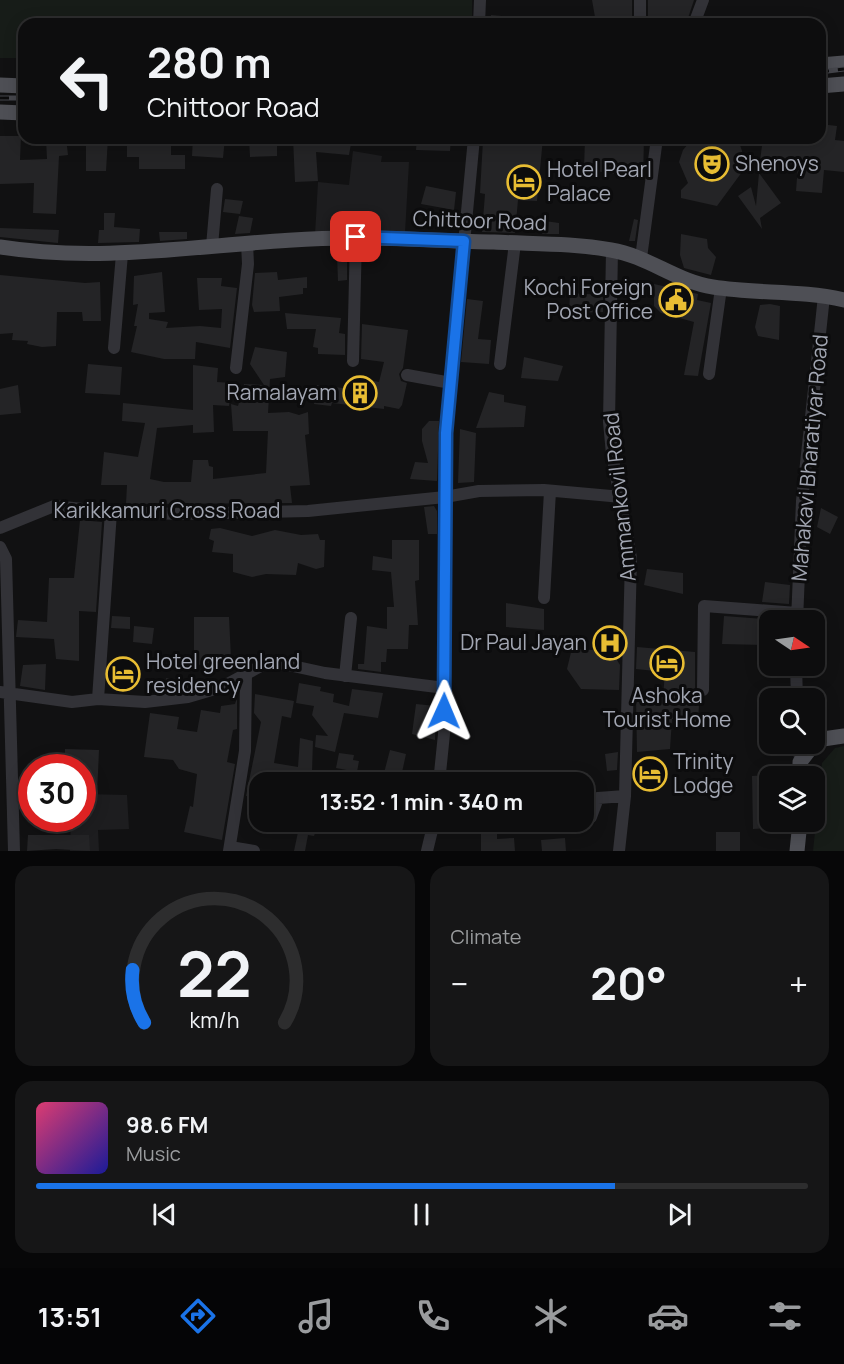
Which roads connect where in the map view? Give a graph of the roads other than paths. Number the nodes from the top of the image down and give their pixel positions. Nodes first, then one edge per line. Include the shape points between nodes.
1 (480, 0) edge
2 (640, 0) edge
3 (704, 0) edge
4 (479, 18) edge
5 (640, 18) edge
6 (696, 18) edge
7 (844, 63) edge
8 (826, 64) edge
9 (844, 84) edge
10 (0, 85) edge
11 (18, 86) edge
12 (826, 86) edge
13 (0, 112) edge
14 (18, 113) edge
15 (473, 144) edge
16 (656, 144) edge
17 (217, 189) dead end
18 (356, 237) junction
19 (464, 241) junction
20 (247, 243) junction
21 (515, 243) junction
22 (212, 246) junction
23 (0, 247) edge
24 (612, 250) junction
25 (122, 254) junction
26 (641, 258) junction
27 (721, 288) junction
28 (824, 296) junction
29 (844, 300) edge
30 (114, 348) dead end
31 (353, 361) dead end
32 (500, 364) dead end
33 (236, 368) dead end
34 (709, 374) dead end
35 (406, 375) dead end
36 (451, 383) junction
37 (550, 491) junction
38 (622, 496) junction
39 (445, 497) junction
40 (111, 512) junction
41 (0, 528) edge
42 (0, 547) edge
43 (544, 598) dead end
44 (797, 610) edge
45 (759, 613) edge
46 (351, 618) dead end
47 (246, 673) junction
48 (345, 676) junction
49 (445, 688) junction
50 (703, 690) dead end
51 (5, 692) edge
52 (98, 699) junction
53 (844, 736) edge
54 (825, 741) edge
55 (440, 772) edge
56 (625, 796) junction
57 (594, 809) edge
58 (432, 832) edge
59 (799, 832) edge
60 (229, 849) edge
61 (14, 851) edge
62 (254, 851) edge
63 (427, 851) edge
64 (619, 851) edge
65 (797, 851) edge

1 - 4 street
2 - 5 street
3 - 6 street
7 - 8 main road
9 - 12 main road
10 - 11 main road
13 - 14 main road
15 - 19 street
16 - 26 street
17 - 22 street
18 - 19 main road, Chittoor Road
18 - 20 main road, Chittoor Road
18 - 31 street
19 - 21 main road, Chittoor Road
19 - 36 street
20 - 22 main road, Chittoor Road
20 - 33 street
21 - 24 main road, Chittoor Road
21 - 32 street
22 - 25 main road, Chittoor Road
23 - 25 main road, Chittoor Road via 39,253
24 - 26 main road, Chittoor Road
24 - 38 street, Ammankovil Road via 609,422
25 - 30 street
26 - 27 main road, Chittoor Road via 695,284
27 - 28 main road, Chittoor Road
27 - 34 street
28 - 29 main road, Chittoor Road
28 - 44 street, Mahakavi Bharatiyar Road via 802,501
35 - 36 street
36 - 39 street
37 - 38 street, Karikkamuri Cross Road
37 - 39 street, Karikkamuri Cross Road via 479,491
37 - 43 street
38 - 56 street, Ammankovil Road via 631,558
39 - 40 street, Karikkamuri Cross Road via 308,511
39 - 49 street
40 - 41 street, Karikkamuri Cross Road via 54,506
40 - 52 street
42 - 51 street via 6,559
45 - 50 street via 704,606
46 - 48 street
47 - 48 street via 270,661
47 - 52 street via 222,687 188,697 145,702
47 - 60 street via 245,751
48 - 49 street
49 - 55 street
51 - 52 street via 72,702
51 - 61 street
53 - 54 main road
56 - 57 street via 598,798
56 - 64 street, Ammankovil Road
58 - 63 street
59 - 65 main road
60 - 62 street

